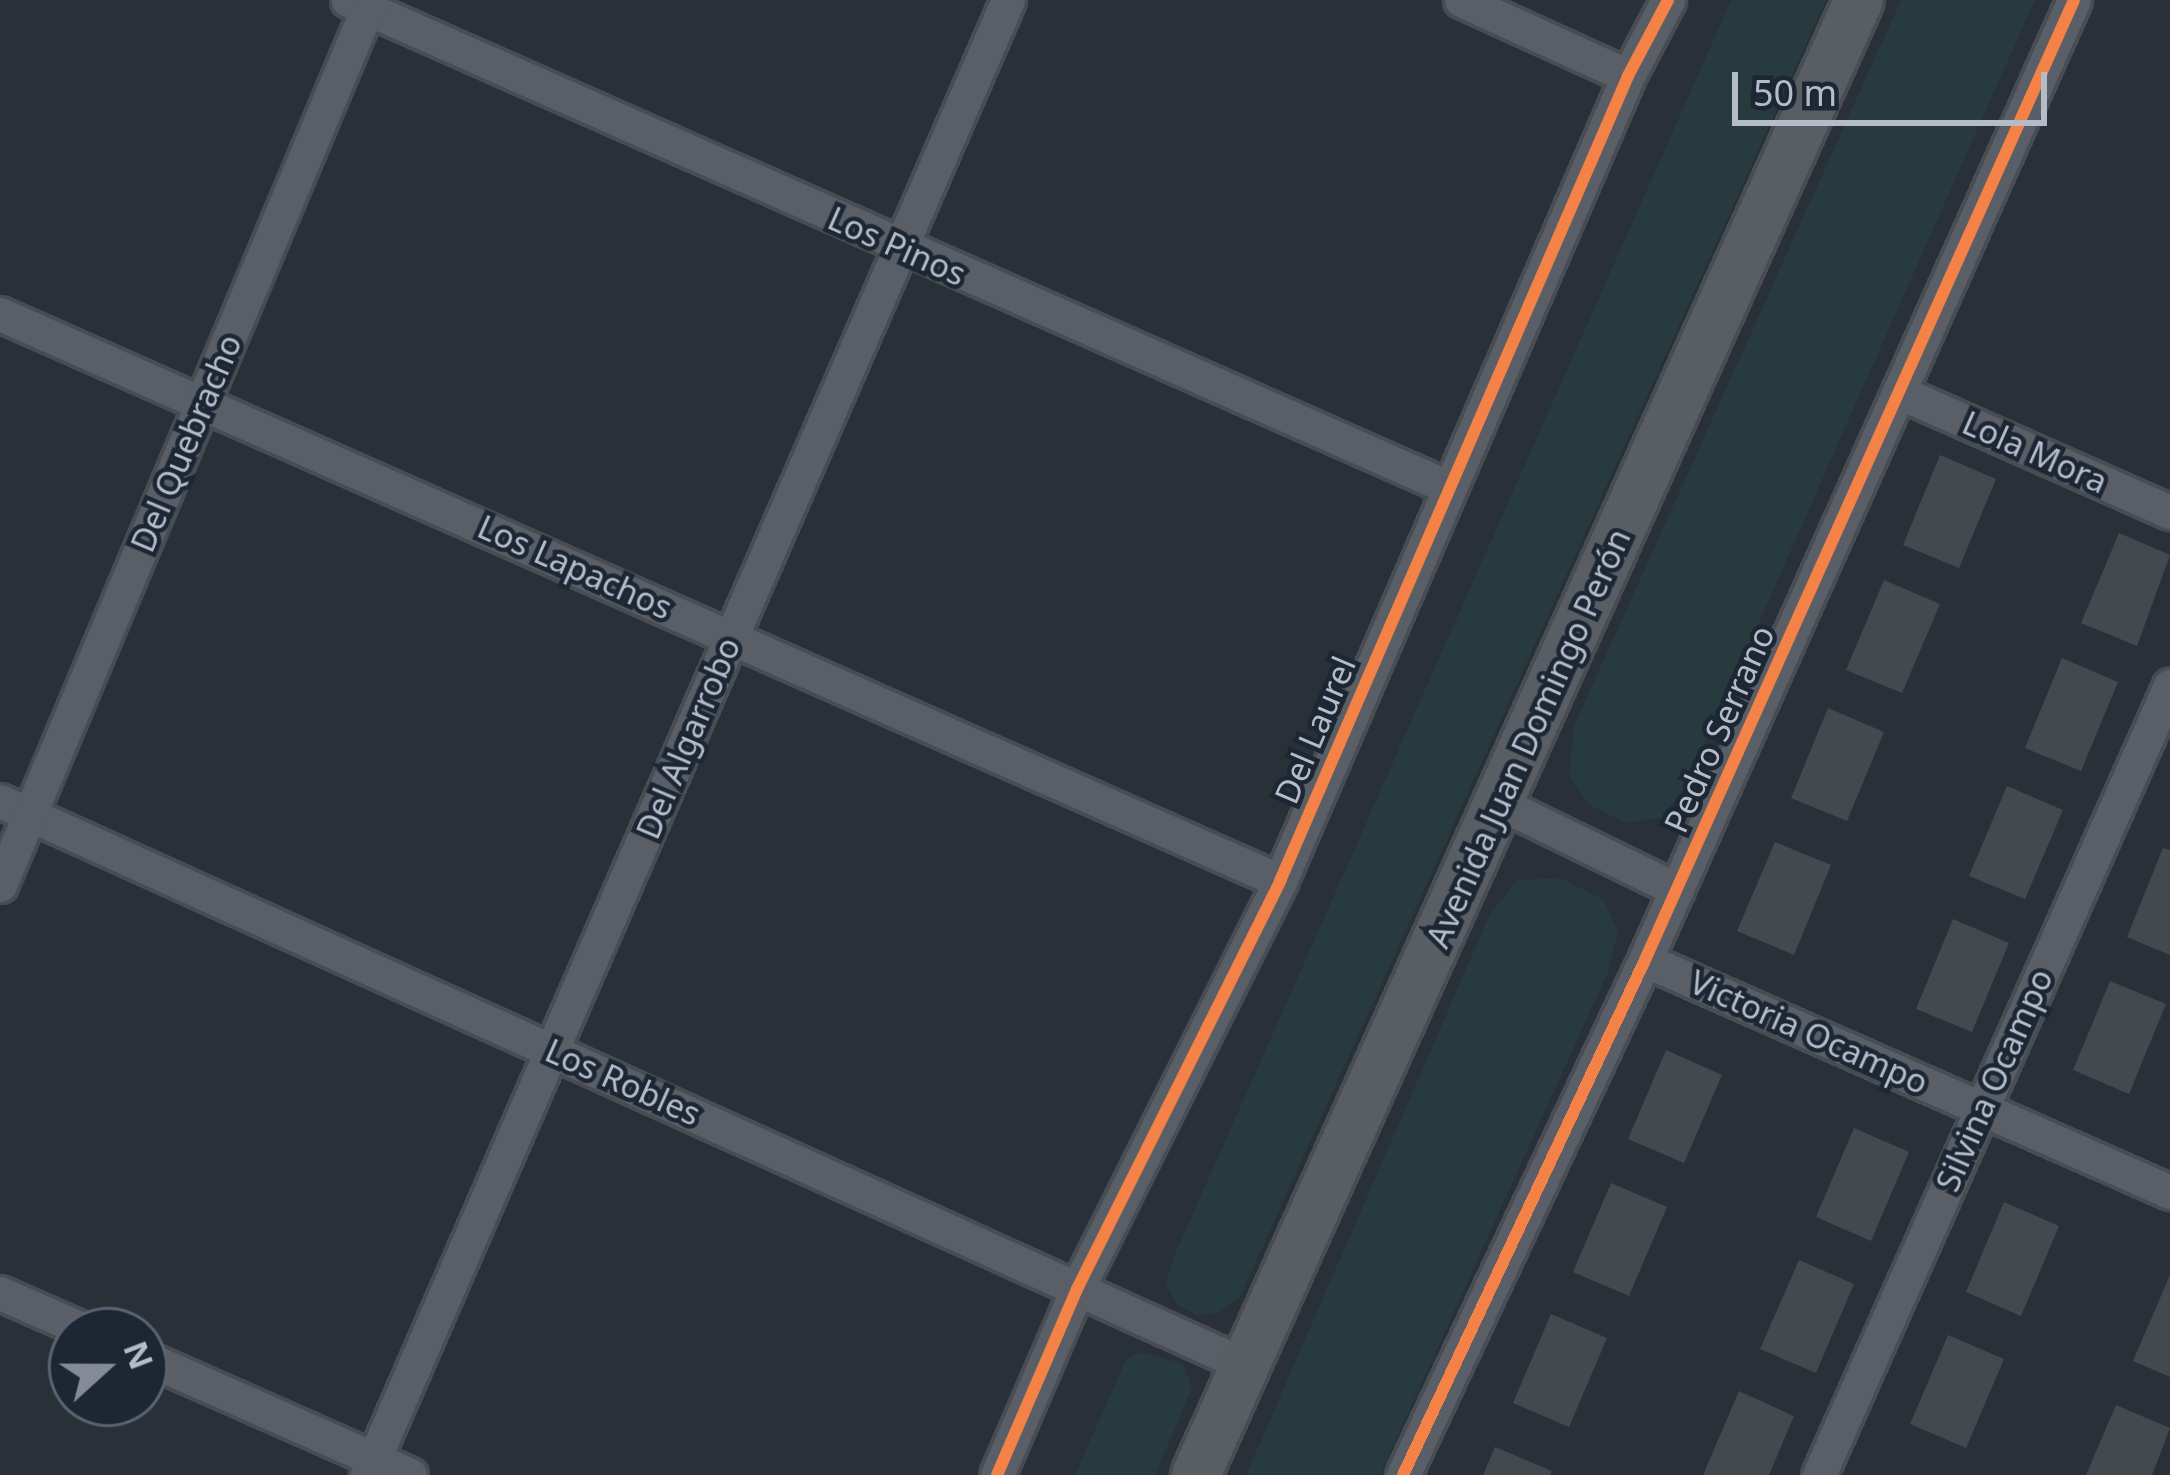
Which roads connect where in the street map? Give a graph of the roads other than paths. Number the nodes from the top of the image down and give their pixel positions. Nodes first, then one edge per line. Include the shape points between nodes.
1 (1008, 0) edge
2 (1461, 0) edge
3 (1668, 0) edge
4 (1859, 0) edge
5 (2074, 0) edge
6 (362, 3) edge
7 (1628, 76) junction
8 (900, 248) junction
9 (0, 314) edge
10 (1899, 392) junction
11 (202, 404) junction
12 (1448, 487) junction
13 (2170, 512) edge
14 (732, 637) junction
15 (2170, 686) edge
16 (1498, 803) junction
17 (15, 807) edge
18 (1280, 881) junction
19 (0, 885) edge
20 (1677, 890) junction
21 (1645, 960) junction
22 (552, 1050) junction
23 (1981, 1108) junction
24 (2170, 1192) edge
25 (1077, 1289) junction
26 (0, 1293) edge
27 (48, 1314) edge
28 (1245, 1365) junction
29 (168, 1369) edge
30 (371, 1467) edge
31 (410, 1475) edge
32 (997, 1475) edge
33 (1196, 1475) edge
34 (1403, 1475) edge
35 (1819, 1475) edge

1 - 8 street, Del Algarrobo
2 - 7 street
3 - 7 street, Del Laurel
4 - 16 main road, Avenida Juan Domingo Perón
5 - 10 street, Pedro Serrano
6 - 8 street, Los Pinos
6 - 11 street, Del Quebracho
7 - 12 street, Del Laurel
8 - 12 street, Los Pinos
8 - 14 street, Del Algarrobo
9 - 11 street, Los Lapachos
10 - 13 street, Lola Mora
10 - 20 street, Pedro Serrano
11 - 14 street, Los Lapachos
11 - 17 street, Del Quebracho
12 - 18 street, Del Laurel
14 - 18 street, Los Lapachos
14 - 22 street, Del Algarrobo
15 - 23 street, Silvina Ocampo
16 - 20 street
16 - 28 main road, Avenida Juan Domingo Perón
17 - 19 street, Del Quebracho
17 - 22 street, Los Robles
18 - 25 street, Del Laurel
20 - 21 street, Pedro Serrano
21 - 23 street, Victoria Ocampo
21 - 34 street, Pedro Serrano
22 - 25 street, Los Robles
22 - 30 street, Del Algarrobo
23 - 24 street, Victoria Ocampo
23 - 35 street, Silvina Ocampo
25 - 28 street, Los Robles
25 - 32 street, Del Laurel
26 - 27 street
28 - 33 main road, Avenida Juan Domingo Perón
29 - 30 street
30 - 31 street

